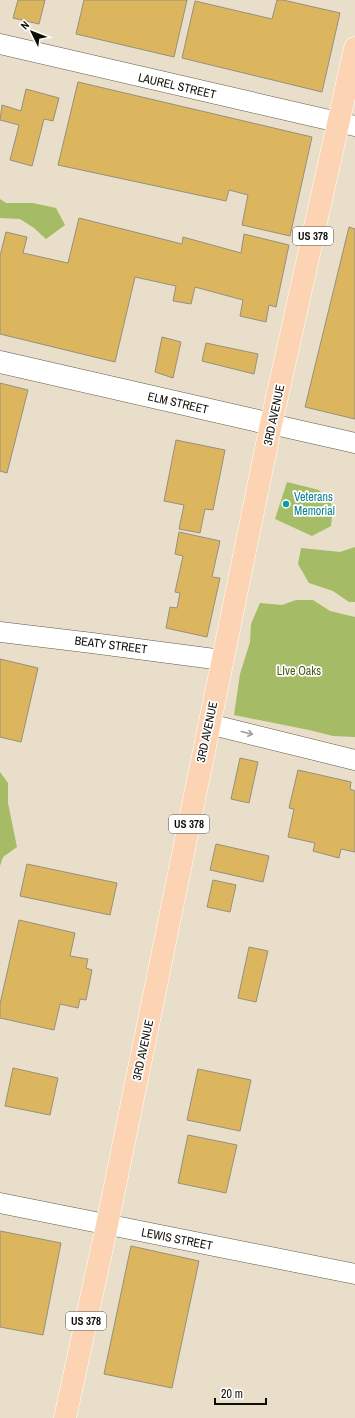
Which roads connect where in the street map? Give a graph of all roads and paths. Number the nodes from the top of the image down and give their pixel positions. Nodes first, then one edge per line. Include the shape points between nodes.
1 (0, 44) edge
2 (355, 48) edge
3 (347, 125) edge
4 (0, 362) edge
5 (271, 424) junction
6 (355, 444) edge
7 (0, 632) edge
8 (222, 660) junction
9 (209, 724) junction
10 (355, 760) edge
11 (0, 1204) edge
12 (107, 1225) junction
13 (355, 1274) edge
14 (65, 1418) edge

1 - 3 street, LAUREL STREET
2 - 3 main road, 3RD AVENUE / US 378
3 - 5 main road, 3RD AVENUE / US 378
4 - 5 street, ELM STREET
5 - 6 street, ELM STREET
5 - 8 main road, 3RD AVENUE / US 378
7 - 8 street, BEATY STREET
8 - 9 main road, 3RD AVENUE / US 378
9 -> 10 street
9 - 12 main road, 3RD AVENUE / US 378
11 - 12 street, LEWIS STREET
12 - 13 street, LEWIS STREET
12 - 14 main road, 3RD AVENUE / US 378

